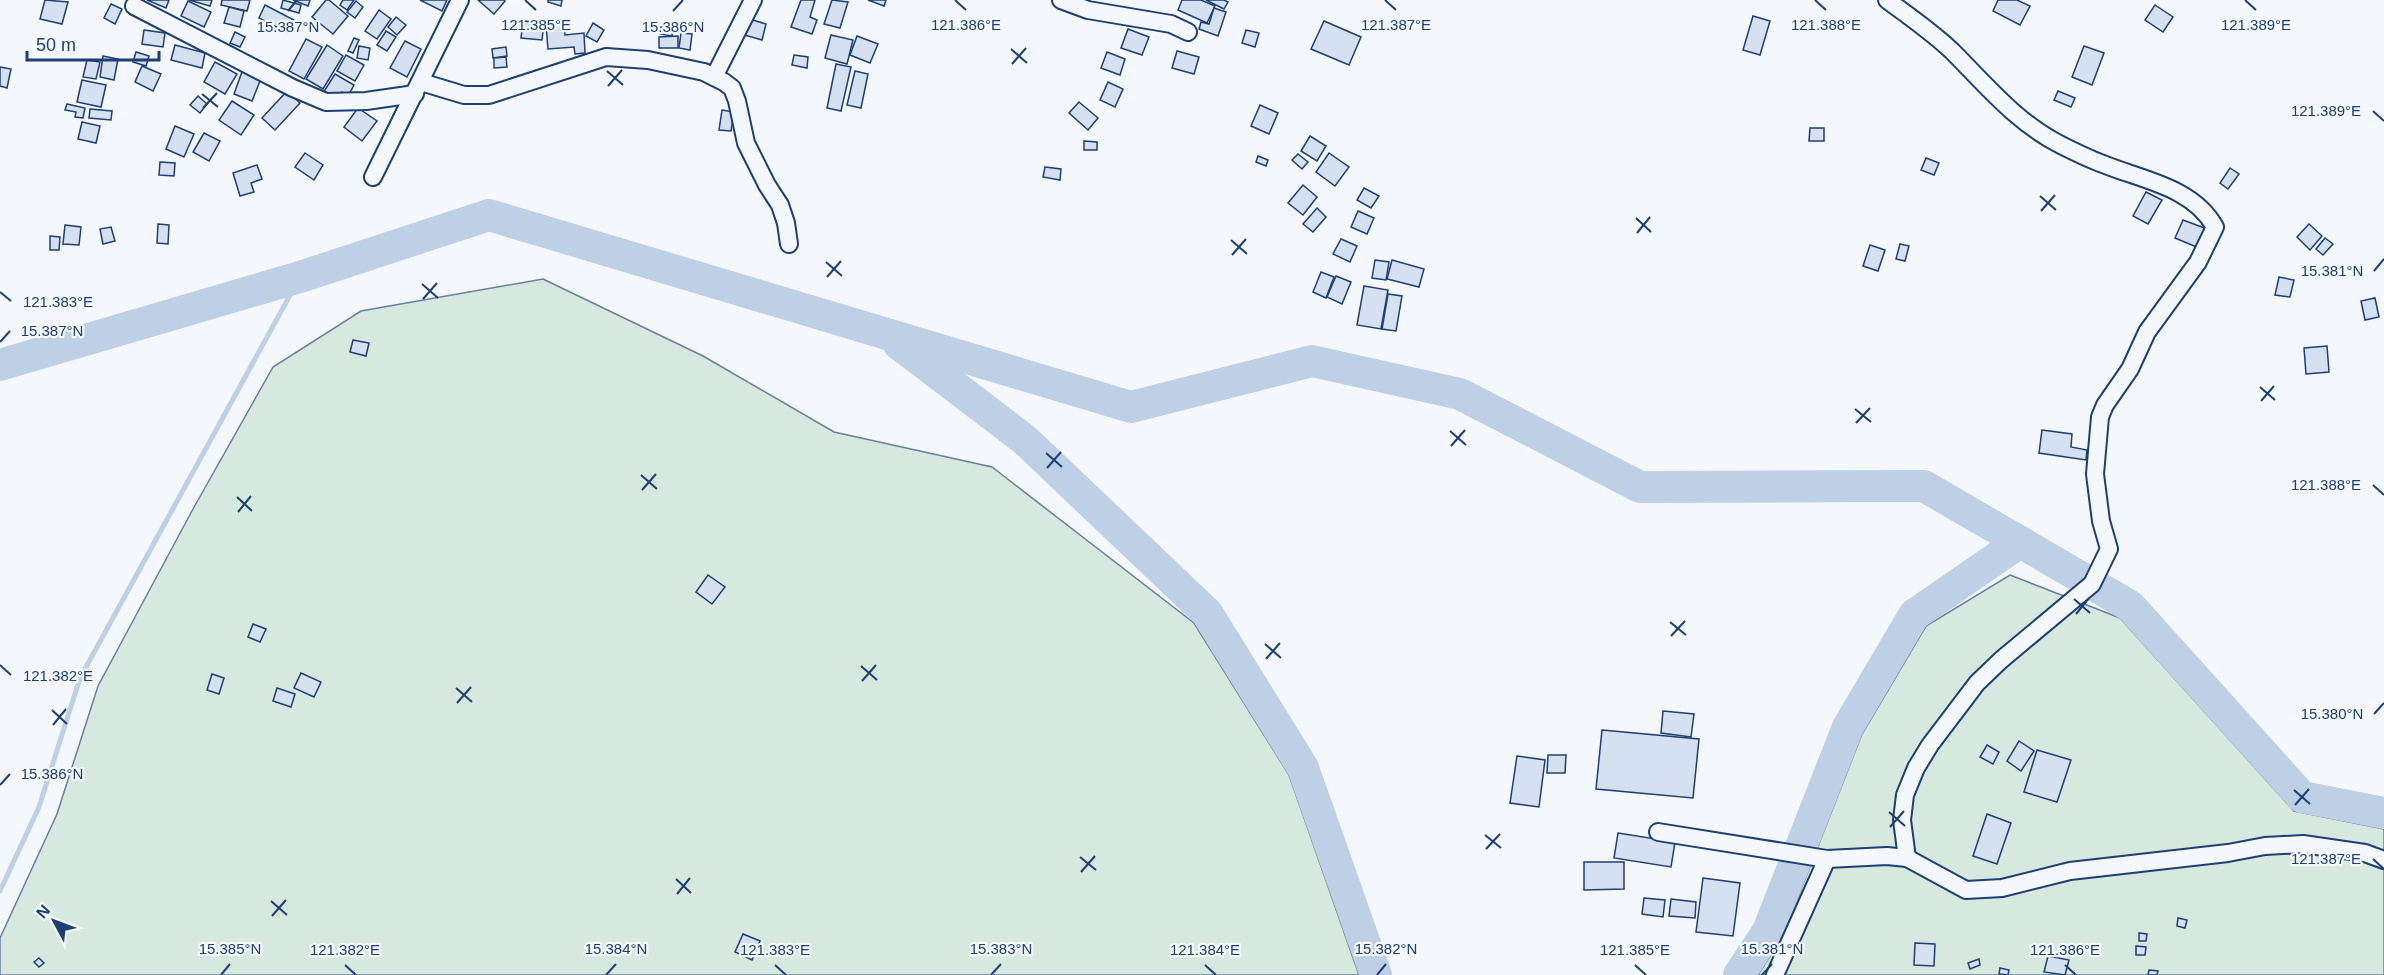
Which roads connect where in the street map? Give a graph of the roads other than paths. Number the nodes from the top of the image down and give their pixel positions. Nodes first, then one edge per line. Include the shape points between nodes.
1 (460, 0) edge
2 (753, 0) edge
3 (1061, 0) edge
4 (1887, 0) edge
5 (134, 6) dead end
6 (1188, 32) dead end
7 (714, 76) junction
8 (418, 88) junction
9 (373, 177) dead end
10 (789, 244) dead end
11 (1658, 832) dead end
12 (1907, 858) junction
13 (1827, 860) junction
14 (2384, 860) edge
15 (1775, 975) edge

1 - 8 street
2 - 7 street
3 - 6 street via 1088,10 1171,24
4 - 12 street via 1943,43 2008,109 2032,127 2102,164 2169,188 2207,212 2215,226 2198,262 2147,332 2130,369 2100,417 2095,474 2109,549 2096,576 2092,584 1977,683 1930,745 1905,795 1902,820
5 - 8 street via 326,102 366,101
7 - 8 street via 648,60 606,57 489,94 464,95
7 - 10 street via 732,88 746,143 780,204
8 - 9 street
11 - 13 street
12 - 13 street
12 - 14 street via 1966,890 1986,890 2070,871 2265,846 2303,844 2365,853
13 - 15 street

